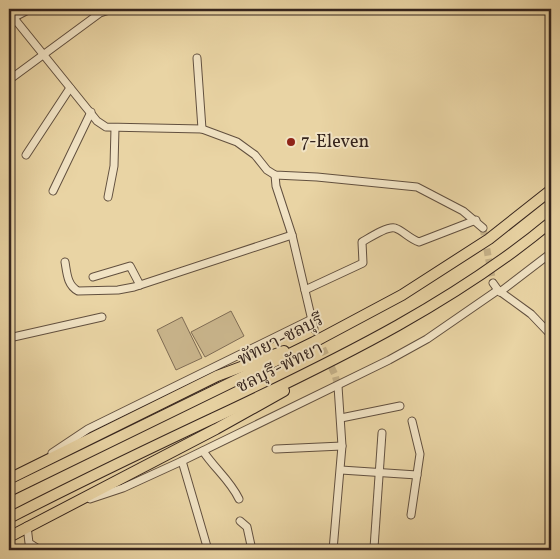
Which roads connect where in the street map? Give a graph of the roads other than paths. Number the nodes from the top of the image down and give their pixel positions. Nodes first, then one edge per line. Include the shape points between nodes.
1 (30, 9) edge
2 (112, 9) edge
3 (10, 16) edge
4 (42, 54) junction
5 (197, 58) dead end
6 (9, 80) edge
7 (70, 88) junction
8 (91, 112) junction
9 (115, 128) junction
10 (202, 129) junction
11 (26, 155) dead end
12 (275, 175) junction
13 (551, 190) edge
14 (53, 191) dead end
15 (108, 196) dead end
16 (476, 220) junction
17 (551, 222) edge
18 (483, 228) tunnel mouth
19 (292, 235) junction
20 (551, 253) edge
21 (65, 262) dead end
22 (93, 277) dead end
23 (492, 283) tunnel mouth
24 (140, 285) junction
25 (305, 290) junction
26 (499, 291) junction
27 (102, 317) dead end
28 (310, 320) junction
29 (314, 329) tunnel mouth
30 (551, 335) edge
31 (9, 338) edge
32 (314, 342) junction
33 (322, 366) junction
34 (338, 386) junction
35 (400, 406) dead end
36 (341, 418) junction
37 (412, 421) dead end
38 (382, 433) dead end
39 (342, 446) junction
40 (276, 450) dead end
41 (203, 451) junction
42 (182, 461) junction
43 (31, 468) junction
44 (341, 470) junction
45 (379, 471) junction
46 (417, 475) junction
47 (9, 478) edge
48 (9, 492) edge
49 (239, 499) dead end
50 (61, 508) junction
51 (411, 515) dead end
52 (9, 518) edge
53 (240, 521) dead end
54 (27, 526) junction
55 (9, 530) edge
56 (9, 537) edge
57 (374, 548) dead end
58 (40, 550) edge
59 (208, 550) edge
60 (252, 550) edge
61 (332, 550) edge

1 - 3 street
2 - 4 street via 100,13
3 - 4 street
4 - 6 street
4 - 7 street
5 - 10 street
7 - 8 street
7 - 11 street
8 - 9 street via 106,127
8 - 14 street
9 - 10 street
9 - 15 street via 114,166
10 - 12 street via 237,142
12 - 16 street via 417,187
12 - 19 street
13 - 32 highway, พัทยา-ชลบุรี via 488,239 416,286
16 - 18 street
16 - 25 street via 419,242 397,228 391,228 362,242 364,259 361,264
17 - 33 highway, ชลบุรี-พัทยา via 476,278
19 - 24 street
19 - 25 street
20 - 26 street
21 - 24 street via 69,283 78,291 118,290
22 - 24 street via 130,266
23 - 26 street
25 - 28 street
26 - 30 street via 531,314
26 - 34 street via 427,339
27 - 31 street
28 - 29 street
28 - 43 street via 88,429
32 - 43 highway via 217,376
32 - 48 highway, พัทยา-ชลบุรี
33 - 50 highway via 244,414
33 - 52 highway, ชลบุรี-พัทยา
34 - 36 street
34 - 41 street
35 - 36 street
36 - 39 street
37 - 46 street via 420,454
38 - 45 street
39 - 40 street
39 - 44 street
41 - 42 street
41 - 49 street
42 - 50 street via 122,488
42 - 59 street
43 - 47 highway
44 - 45 street
44 - 61 street
45 - 46 street
45 - 57 street
46 - 51 street
50 - 54 highway
53 - 60 street via 247,527
54 - 55 highway
54 - 56 highway
54 - 58 street via 29,543

